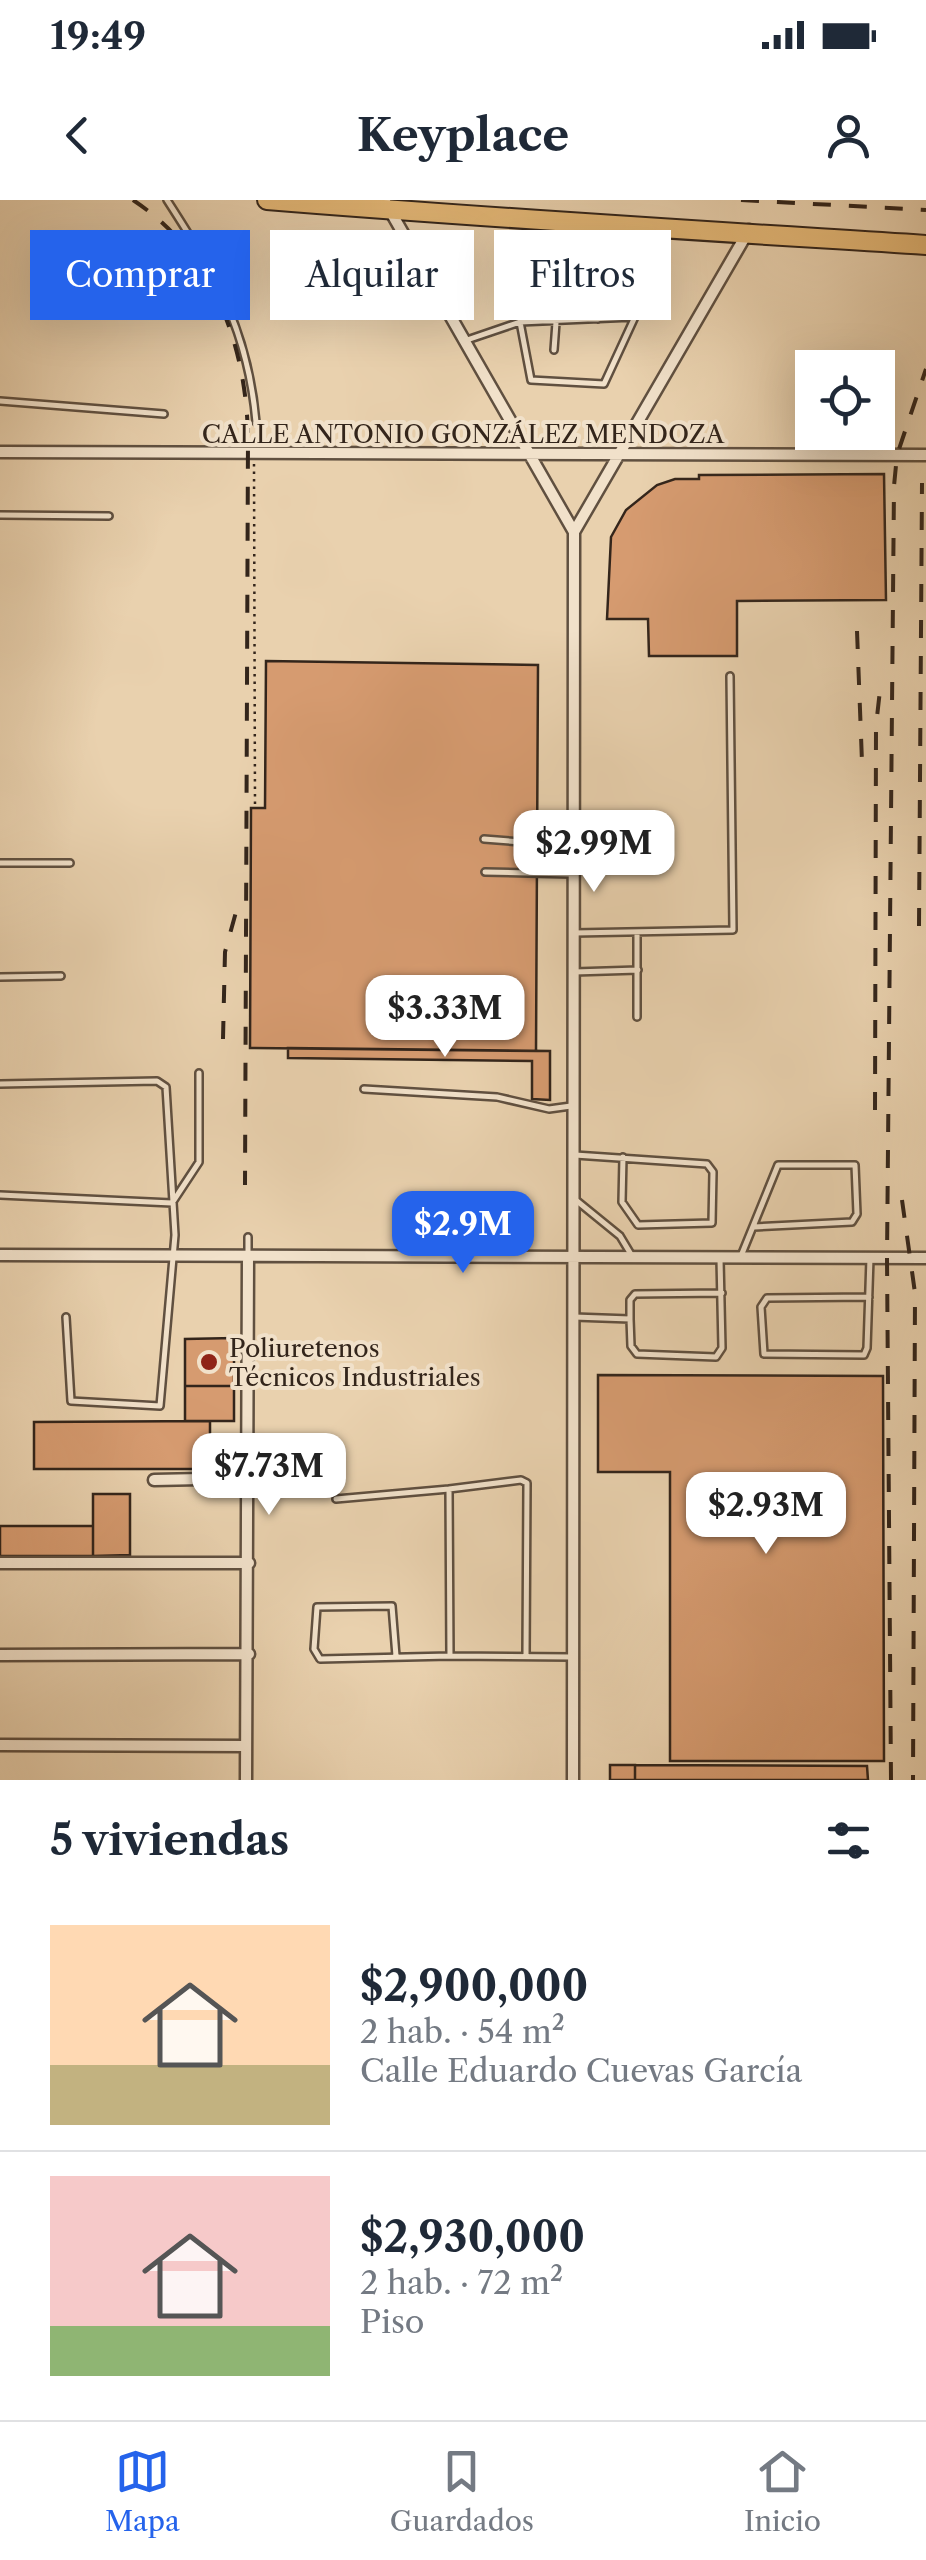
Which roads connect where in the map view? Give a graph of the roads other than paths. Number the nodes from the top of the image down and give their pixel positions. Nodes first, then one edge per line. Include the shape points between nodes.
1 (167, 200) edge
2 (267, 200) edge
3 (339, 203) edge
4 (387, 205) edge
5 (748, 230) junction
6 (926, 245) edge
7 (556, 320) joint
8 (632, 320) edge
9 (520, 322) junction
10 (464, 341) junction
11 (554, 350) dead end
12 (0, 401) edge
13 (164, 414) dead end
14 (256, 422) dead end
15 (0, 452) edge
16 (532, 453) junction
17 (926, 455) edge
18 (620, 456) junction
19 (0, 515) edge
20 (109, 516) dead end
21 (574, 532) junction
22 (730, 676) dead end
23 (484, 839) dead end
24 (574, 846) junction
25 (0, 863) edge
26 (70, 864) dead end
27 (485, 872) dead end
28 (574, 874) junction
29 (574, 933) junction
30 (638, 935) junction
31 (638, 970) junction
32 (574, 972) junction
33 (61, 976) dead end
34 (0, 977) edge
35 (636, 1017) dead end
36 (200, 1073) dead end
37 (0, 1084) edge
38 (364, 1089) dead end
39 (574, 1106) junction
40 (574, 1155) junction
41 (624, 1158) junction
42 (0, 1195) edge
43 (574, 1199) junction
44 (172, 1203) junction
45 (754, 1227) junction
46 (248, 1237) dead end
47 (0, 1255) edge
48 (172, 1255) junction
49 (248, 1256) junction
50 (574, 1256) junction
51 (720, 1256) junction
52 (741, 1256) junction
53 (632, 1257) junction
54 (870, 1258) junction
55 (926, 1258) edge
56 (722, 1293) junction
57 (869, 1297) junction
58 (574, 1317) junction
59 (66, 1318) dead end
60 (630, 1319) junction
61 (248, 1478) junction
62 (154, 1480) dead end
63 (449, 1489) junction
64 (336, 1499) dead end
65 (250, 1563) junction
66 (0, 1564) edge
67 (0, 1654) edge
68 (249, 1654) junction
69 (396, 1656) junction
70 (450, 1656) junction
71 (526, 1656) junction
72 (574, 1657) junction
73 (0, 1744) edge
74 (246, 1746) junction
75 (246, 1780) edge
76 (573, 1780) edge

1 - 14 lane via 223,288 240,330
2 - 3 main road
3 - 4 main road
4 - 5 main road
4 - 10 street
5 - 6 main road
5 - 18 street
7 - 9 lane
7 - 11 lane
8 - 9 lane via 610,379 601,385 534,382
9 - 10 lane
10 - 16 street
12 - 13 lane
15 - 16 street, CALLE ANTONIO GONZÁLEZ MENDOZA
16 - 18 street, CALLE ANTONIO GONZÁLEZ MENDOZA
16 - 21 street
17 - 18 street, CALLE ANTONIO GONZÁLEZ MENDOZA
18 - 21 street
19 - 20 lane
21 - 24 street
22 - 30 lane via 735,927 726,934
23 - 24 lane
24 - 28 street
25 - 26 lane
27 - 28 lane
28 - 29 street
29 - 30 lane
29 - 32 street
30 - 31 lane
31 - 32 lane
31 - 35 lane
32 - 39 street
33 - 34 lane
36 - 44 lane via 199,1162
37 - 44 lane via 164,1083
38 - 39 lane via 497,1097 549,1109
39 - 40 street
40 - 41 lane
40 - 43 street
41 - 41 lane via 710,1166 712,1222 638,1225 622,1202
42 - 44 lane
43 - 50 street
43 - 53 lane via 620,1236
44 - 48 lane
45 - 45 lane via 778,1165 857,1169 852,1222
45 - 52 lane
46 - 49 lane
47 - 48 street
48 - 49 street
48 - 59 lane via 160,1406 71,1401
49 - 50 street
49 - 61 street
50 - 53 street
50 - 58 street
51 - 52 street
51 - 53 street
51 - 56 lane
52 - 54 street
54 - 55 street
54 - 57 lane
56 - 60 lane via 635,1294
56 - 60 lane via 722,1348 716,1357 637,1354
57 - 57 lane via 861,1356 764,1354 766,1298
58 - 60 lane
58 - 72 street
61 - 62 street
61 - 65 street
63 - 64 lane
63 - 70 lane
63 - 71 lane via 526,1481
65 - 66 street
65 - 68 street
67 - 68 street
68 - 74 street
69 - 69 lane via 320,1659 314,1649 316,1606 392,1606
69 - 70 lane
70 - 71 lane
71 - 72 lane
72 - 76 street
73 - 74 street
74 - 75 street

